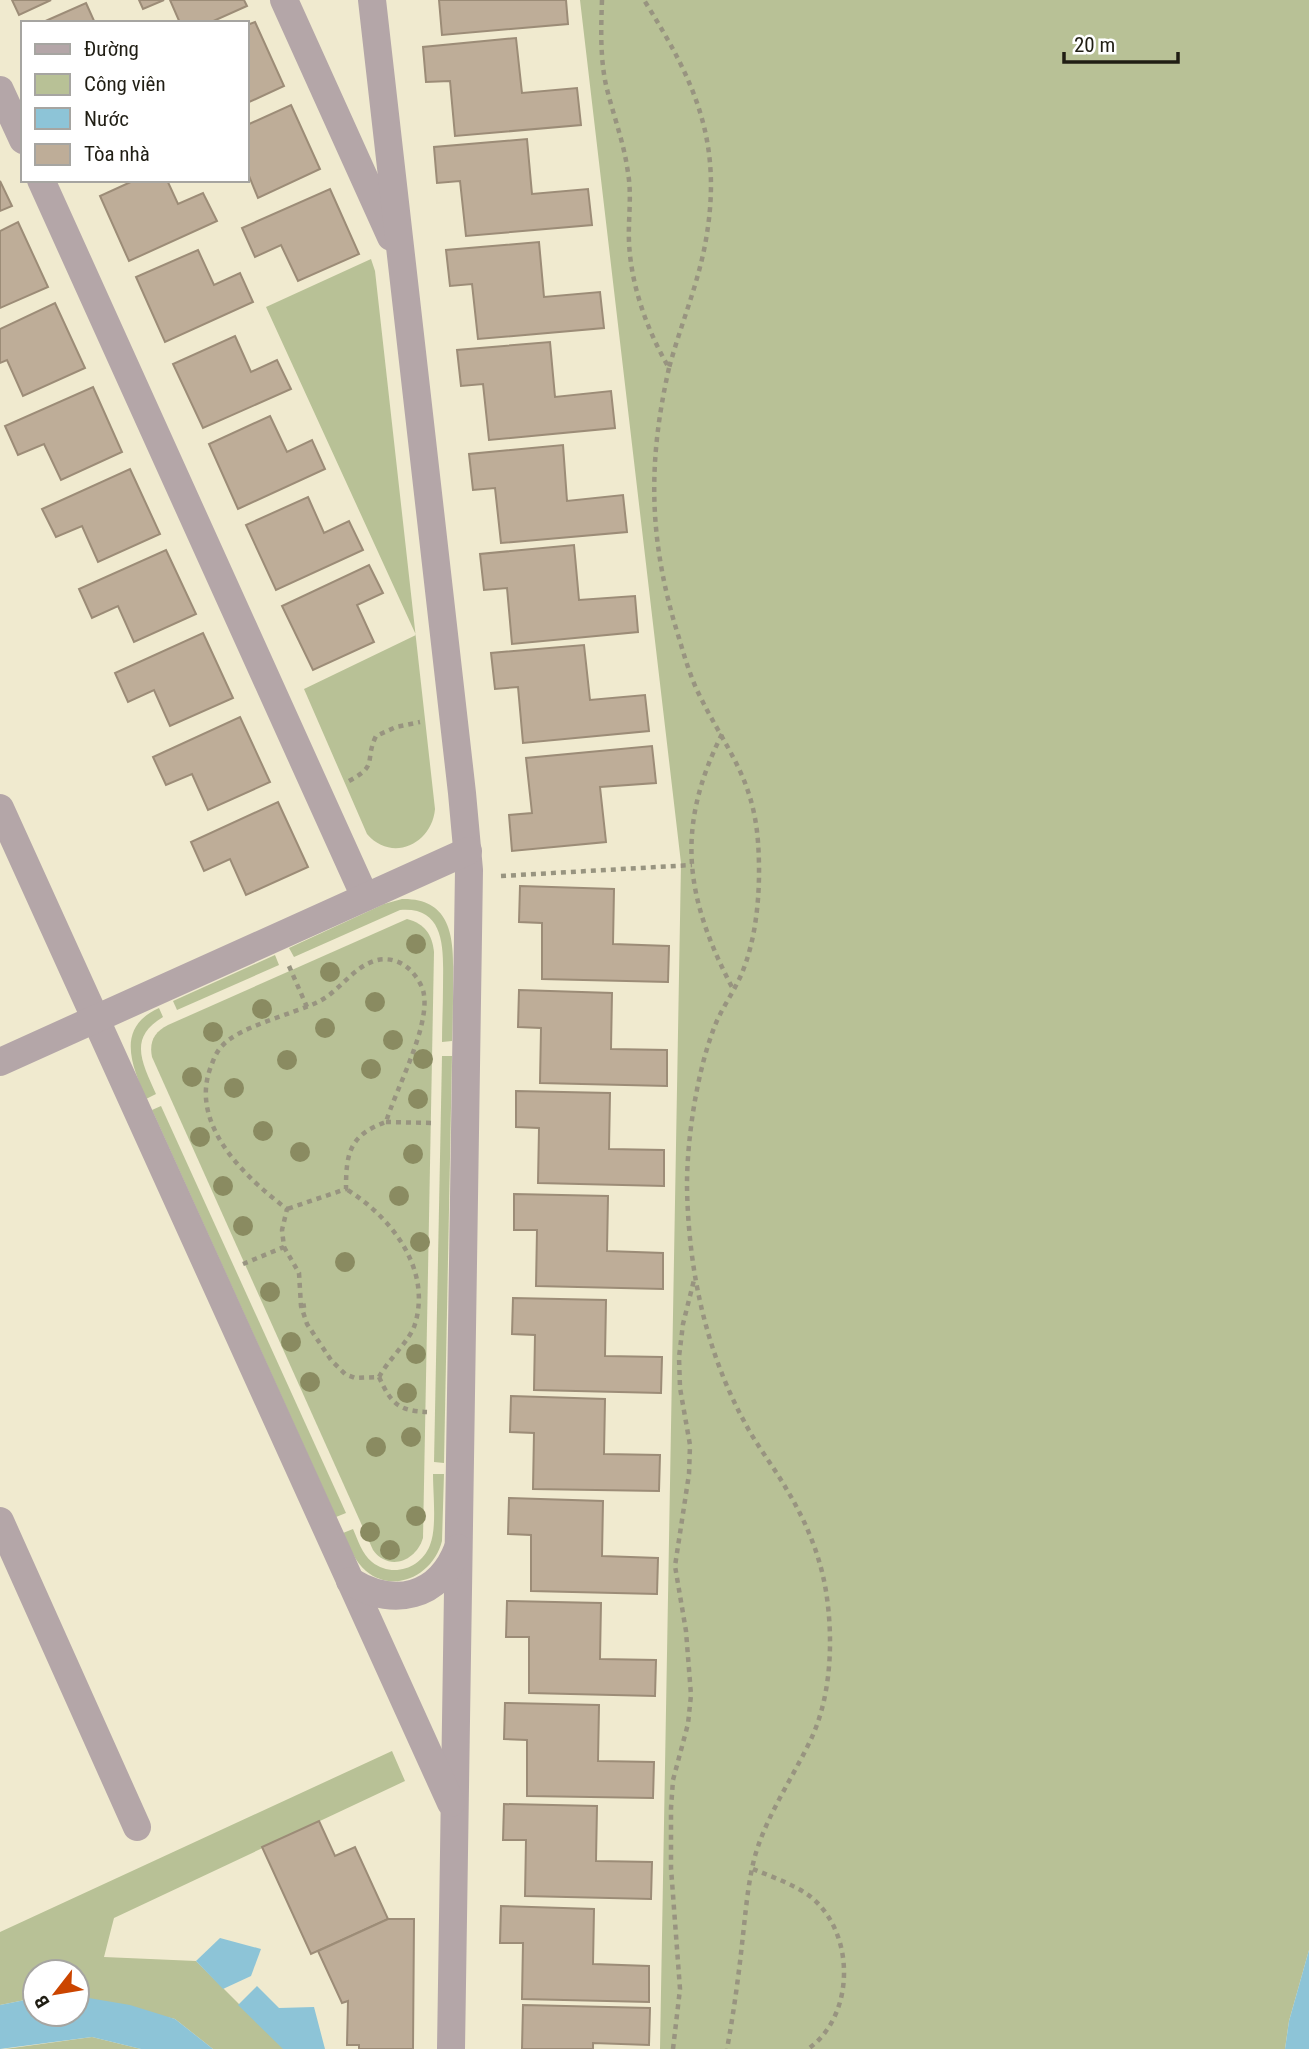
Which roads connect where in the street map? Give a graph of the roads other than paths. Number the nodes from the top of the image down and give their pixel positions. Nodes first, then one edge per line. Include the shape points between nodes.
1 (284, 0) edge
2 (372, 0) edge
3 (0, 90) edge
4 (21, 137) edge
5 (42, 182) edge
6 (401, 260) junction
7 (0, 808) edge
8 (468, 864) junction
9 (365, 897) junction
10 (96, 1019) junction
11 (0, 1062) edge
12 (0, 1521) edge
13 (458, 1547) junction
14 (350, 1581) junction
15 (455, 1811) junction
16 (137, 1827) dead end
17 (452, 2049) edge

1 - 6 street
2 - 6 street
3 - 4 street
5 - 9 street
6 - 8 street
7 - 10 street
8 - 9 street
8 - 13 street
9 - 10 street
10 - 11 street
10 - 14 street
12 - 16 street
13 - 14 street via 443,1575 416,1593 382,1595
13 - 15 street
14 - 15 street
15 - 17 street

